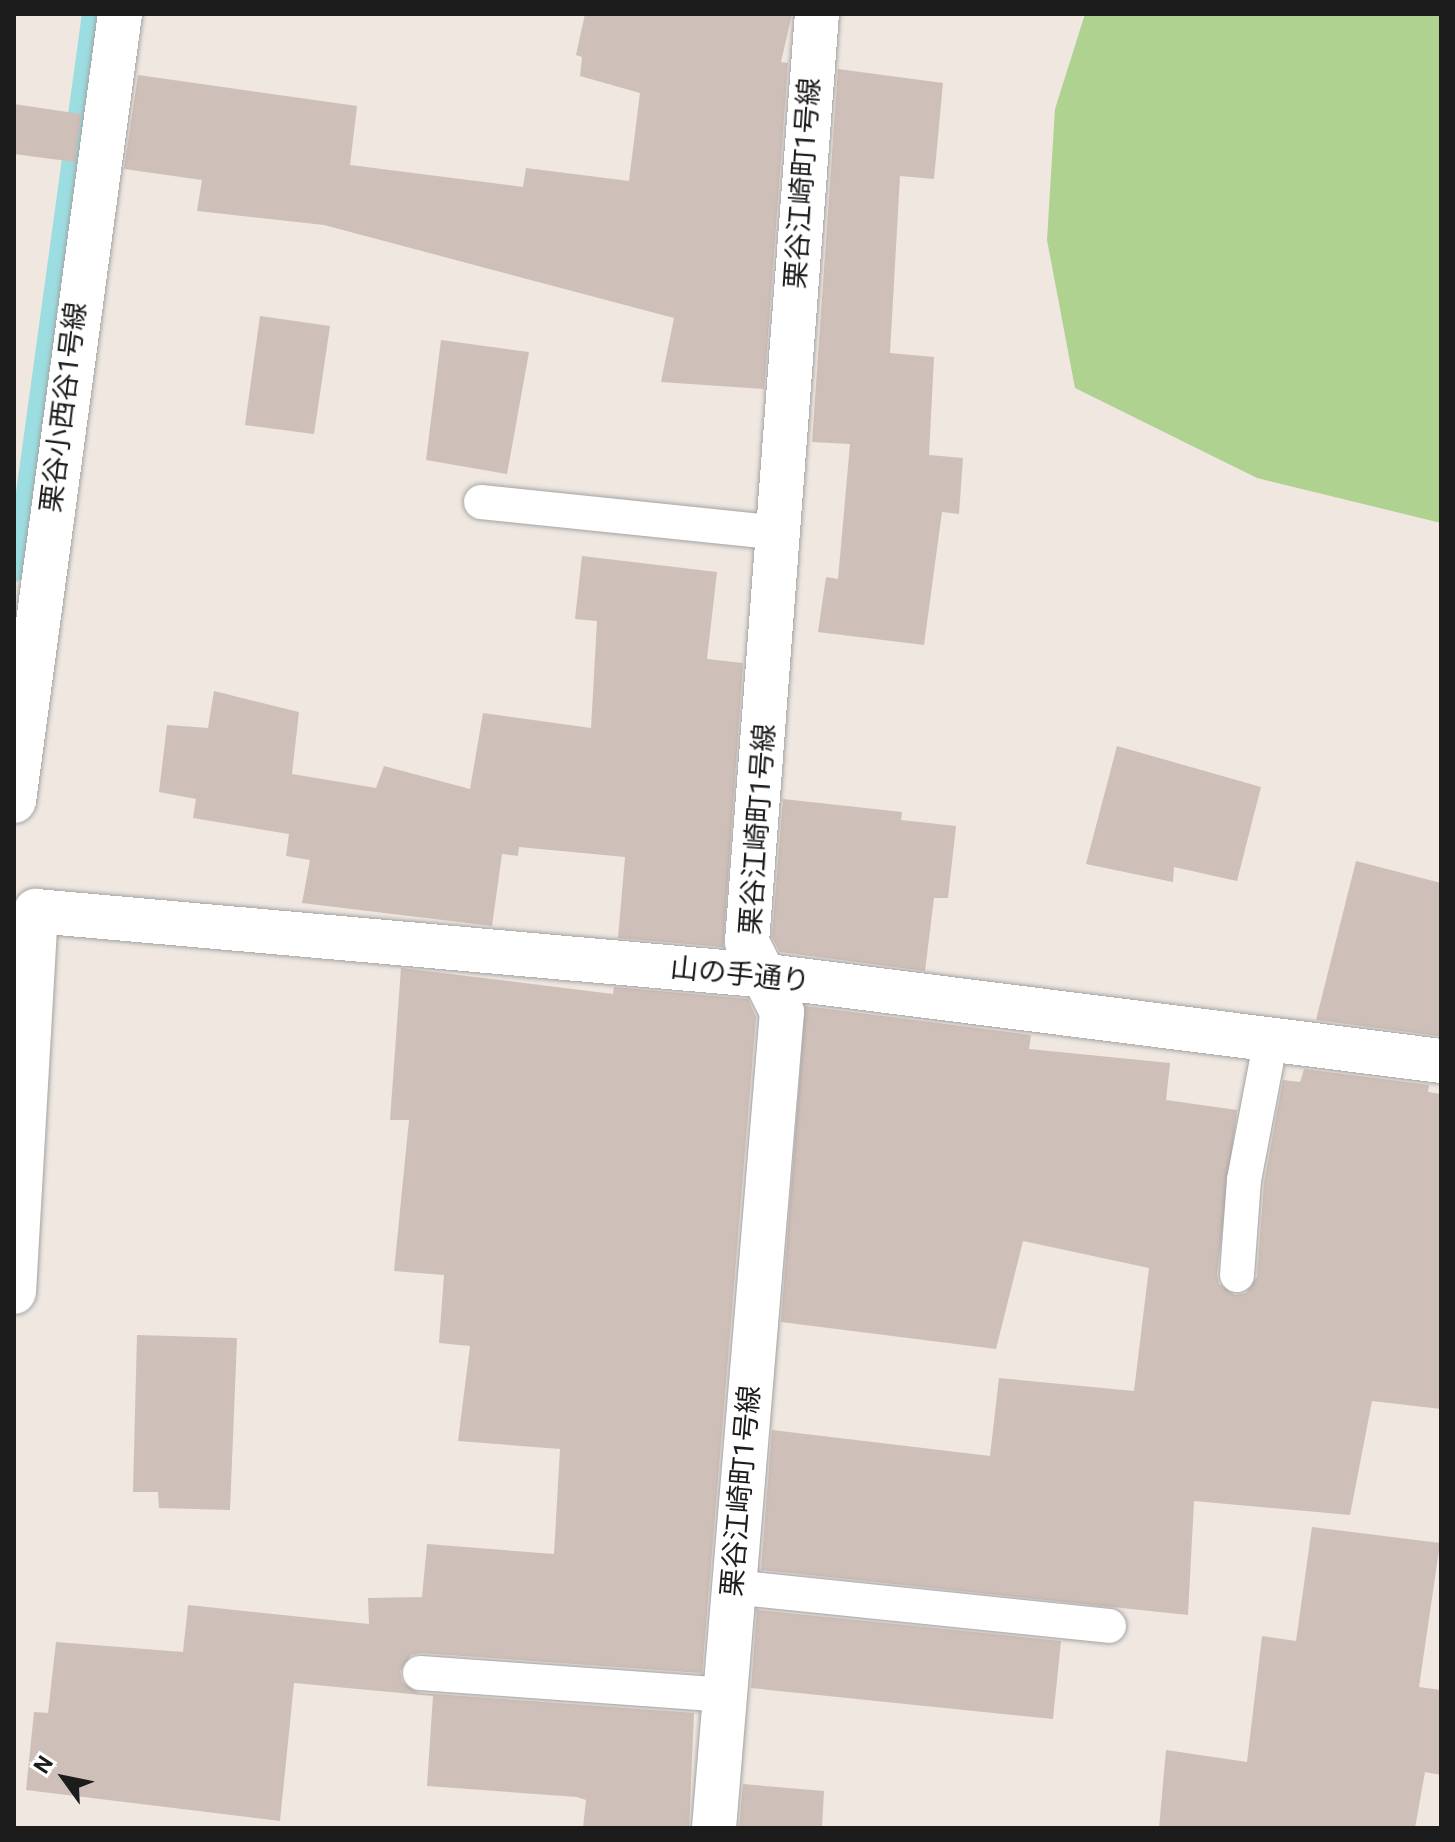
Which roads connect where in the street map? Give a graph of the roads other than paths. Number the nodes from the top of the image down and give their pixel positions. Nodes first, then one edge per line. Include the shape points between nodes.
1 (120, 14) edge
2 (817, 14) edge
3 (481, 502) dead end
4 (779, 533) junction
5 (14, 801) edge
6 (25, 898) edge
7 (768, 976) junction
8 (1271, 1038) junction
9 (1441, 1061) edge
10 (1237, 1275) dead end
11 (14, 1292) edge
12 (732, 1587) junction
13 (1109, 1626) dead end
14 (420, 1673) dead end
15 (724, 1695) junction
16 (714, 1828) edge

1 - 5 street, 栗谷小西谷1号線
2 - 4 street, 栗谷江崎町1号線
3 - 4 lane
4 - 7 street, 栗谷江崎町1号線 via 747,942
6 - 7 street, 山の手通り
6 - 11 street
7 - 8 street, 山の手通り
7 - 12 street, 栗谷江崎町1号線 via 782,1012
8 - 9 street, 山の手通り
8 - 10 lane via 1244,1180
12 - 13 lane
12 - 15 street, 栗谷江崎町1号線
14 - 15 lane
15 - 16 street, 栗谷江崎町1号線

